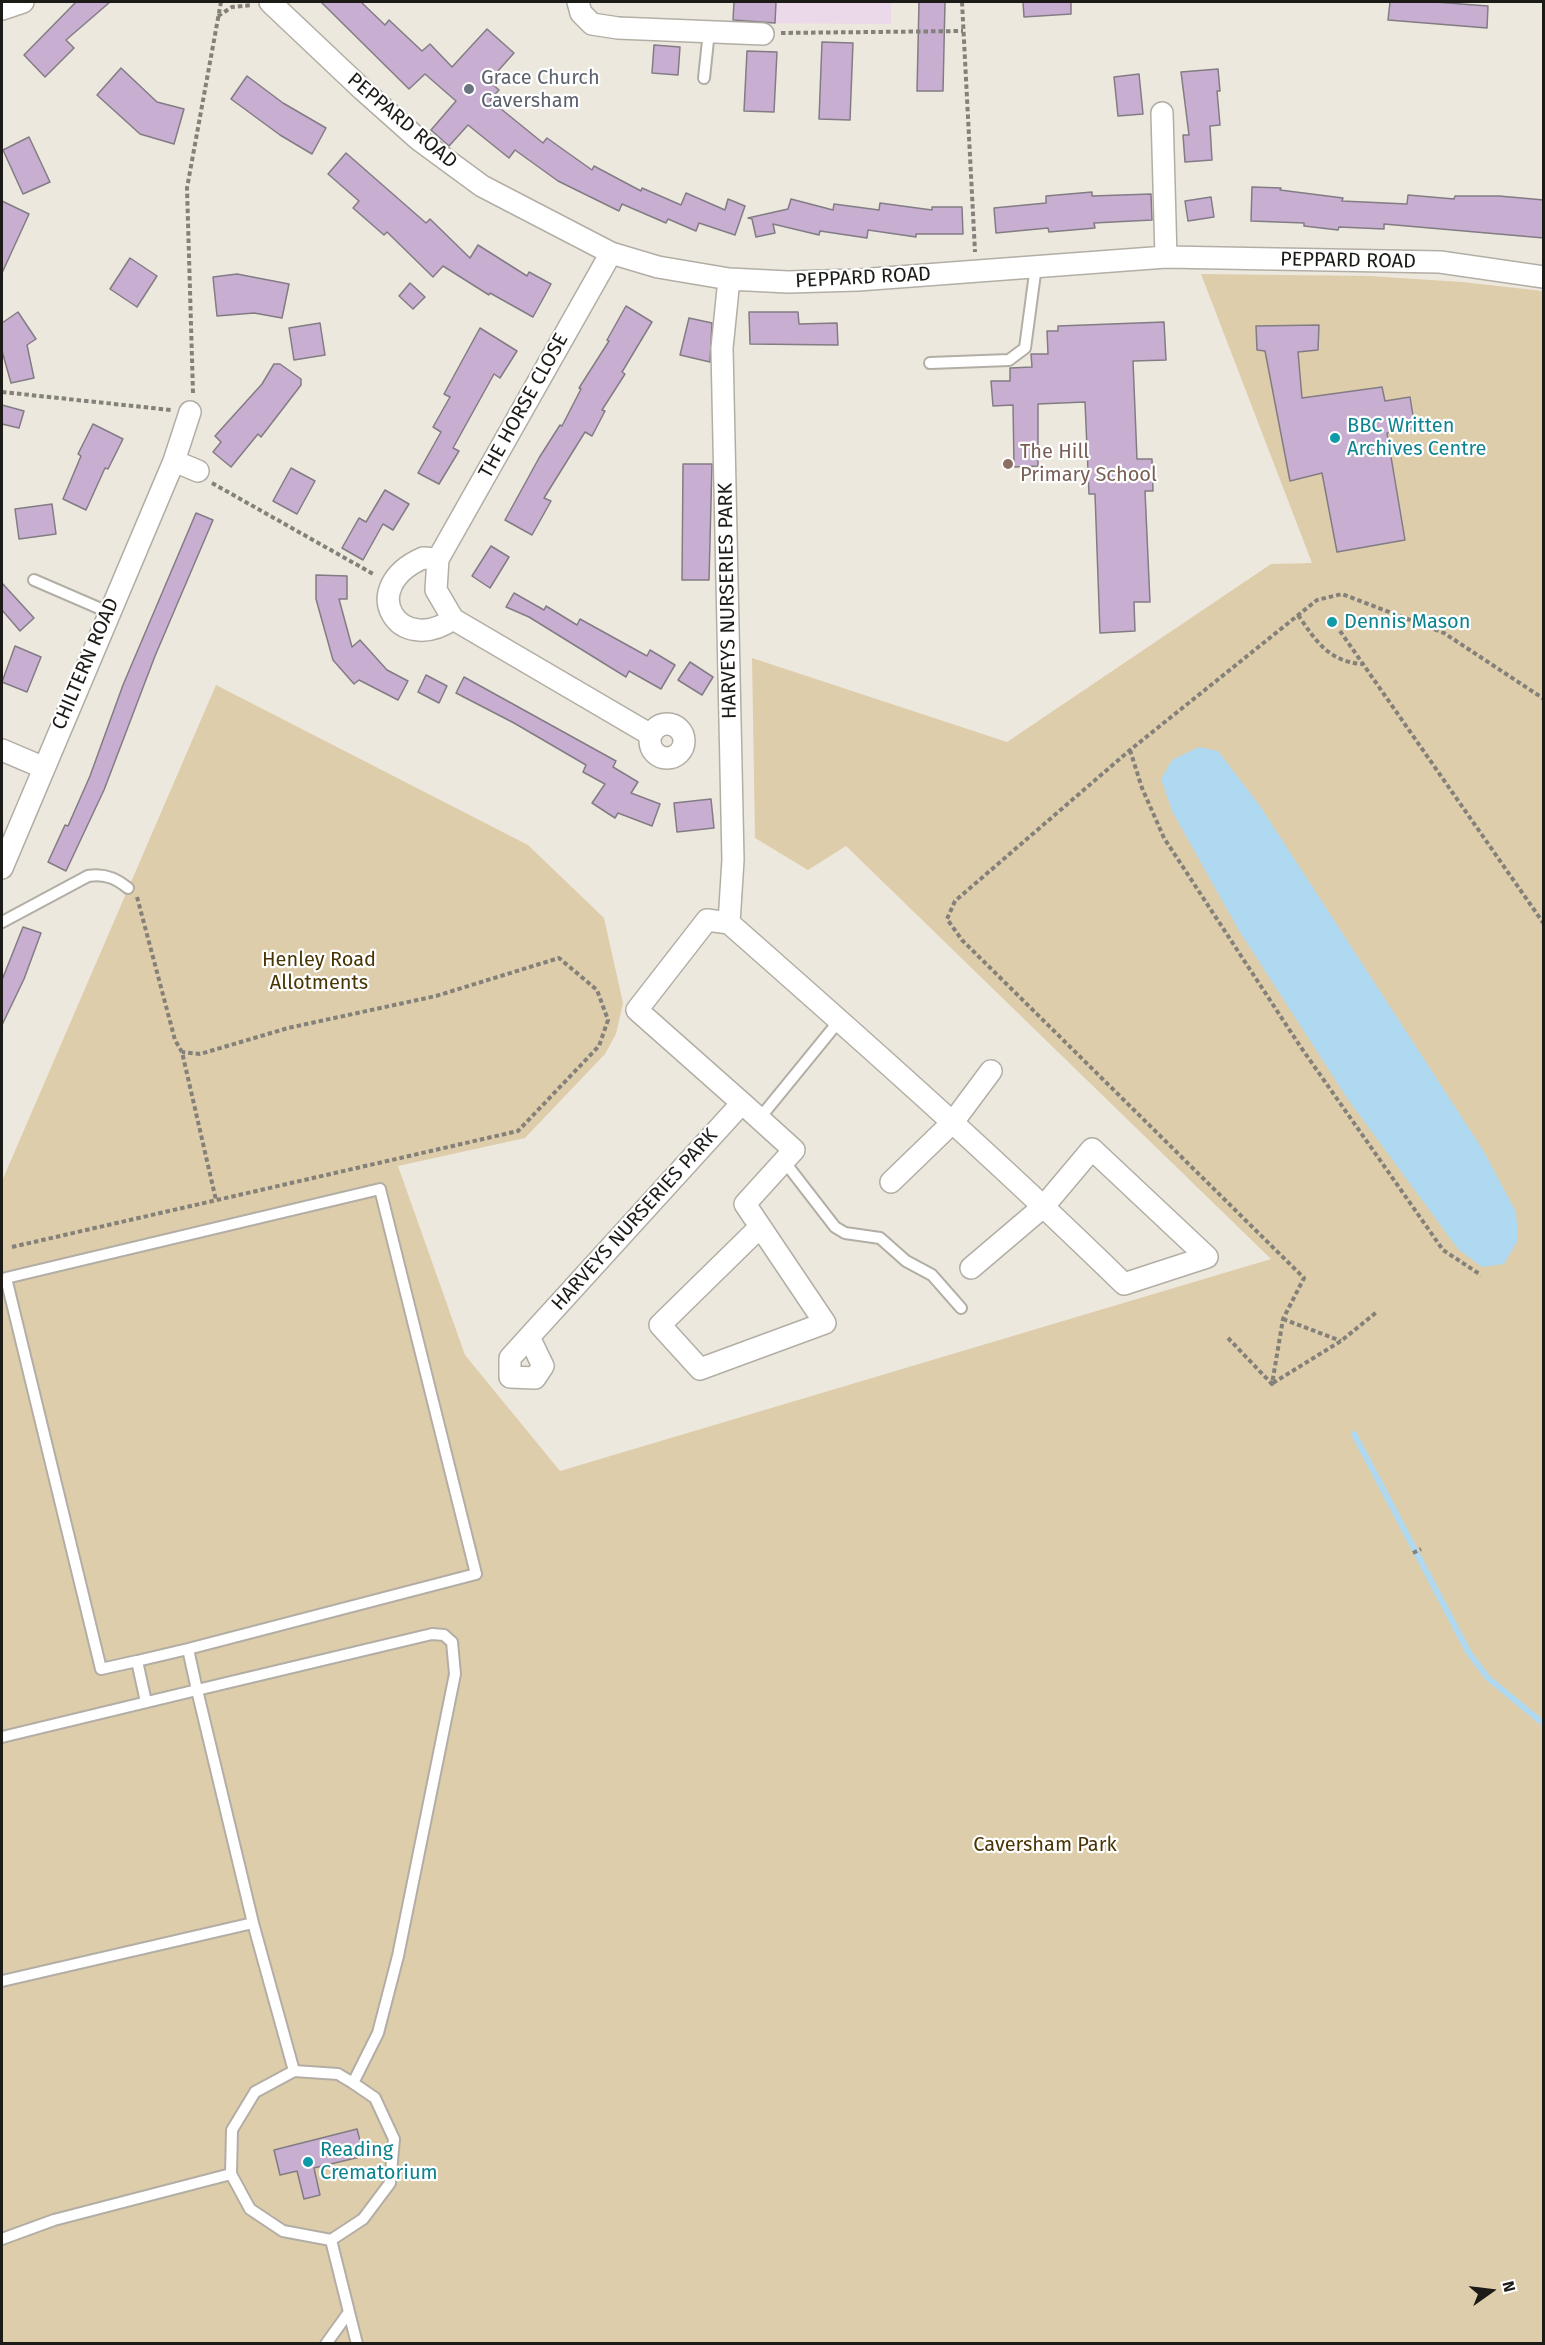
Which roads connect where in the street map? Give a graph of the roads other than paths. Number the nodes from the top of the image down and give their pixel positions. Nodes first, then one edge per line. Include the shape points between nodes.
1 (23, 2) edge
2 (578, 2) edge
3 (272, 3) edge
4 (2, 9) edge
5 (709, 31) junction
6 (763, 34) road end
7 (704, 78) dead end
8 (1162, 113) dead end
9 (611, 253) junction
10 (1167, 257) junction
11 (1036, 266) junction
12 (1544, 277) edge
13 (729, 279) junction
14 (930, 363) dead end
15 (190, 412) road end
16 (174, 461) junction
17 (198, 471) road end
18 (438, 560) junction
19 (34, 580) dead end
20 (108, 612) junction
21 (453, 619) junction
22 (651, 735) dead end
23 (2, 750) edge
24 (42, 768) junction
25 (2, 868) edge
26 (128, 888) road end
27 (2, 922) edge
28 (729, 923) junction
29 (839, 1021) junction
30 (991, 1071) dead end
31 (742, 1103) junction
32 (759, 1119) junction
33 (953, 1122) junction
34 (784, 1161) junction
35 (891, 1182) dead end
36 (1044, 1206) junction
37 (760, 1227) junction
38 (971, 1268) dead end
39 (961, 1308) dead end
40 (529, 1337) dead end
41 (188, 1649) junction
42 (137, 1661) junction
43 (197, 1690) junction
44 (146, 1701) junction
45 (2, 1737) edge
46 (253, 1923) junction
47 (2, 1981) edge
48 (294, 2071) junction
49 (353, 2083) junction
50 (231, 2174) junction
51 (2, 2239) edge
52 (331, 2240) junction
53 (349, 2312) junction
54 (326, 2343) edge
55 (357, 2343) edge

1 - 4 street
2 - 5 street via 581,13 592,24
3 - 9 street, PEPPARD ROAD via 363,90 482,186
5 - 6 street
5 - 7 lane
8 - 10 street
9 - 13 street, PEPPARD ROAD via 658,267
9 - 18 street, THE HORSE CLOSE
10 - 11 street, PEPPARD ROAD
10 - 12 street, PEPPARD ROAD via 1440,262
11 - 13 street, PEPPARD ROAD via 858,280
11 - 14 lane via 1025,348 1009,360
13 - 28 street, HARVEYS NURSERIES PARK via 722,348 733,860
15 - 16 street, CHILTERN ROAD
16 - 17 street
16 - 20 street, CHILTERN ROAD
18 - 21 street, THE HORSE CLOSE via 436,590
18 - 21 street via 423,558 397,573 388,601 393,616 405,627 431,630
19 - 20 lane
20 - 24 street, CHILTERN ROAD
21 - 22 street, THE HORSE CLOSE
23 - 24 street
24 - 25 street, CHILTERN ROAD
26 - 27 lane via 117,879 88,876
28 - 29 street
28 - 31 street via 706,920 637,1010
29 - 32 lane
29 - 33 street
30 - 33 street
31 - 32 street
31 - 40 street, HARVEYS NURSERIES PARK
32 - 34 street via 794,1150
33 - 35 street
33 - 36 street
34 - 37 street via 745,1204
34 - 39 lane via 835,1227 845,1233 880,1238 906,1261 932,1275
36 - 36 street via 1092,1149 1207,1257 1124,1284
36 - 38 street
37 - 37 street via 825,1323 700,1370 660,1325
41 - 42 lane
41 - 42 lane via 476,1574 380,1189 6,1278 101,1669
41 - 43 lane
42 - 44 lane
43 - 44 lane
43 - 46 lane
43 - 49 lane via 432,1634 444,1635 452,1642 455,1674 398,1956 378,2033
44 - 45 lane
46 - 47 lane
46 - 48 lane
48 - 49 lane via 338,2074
48 - 50 lane via 255,2092 249,2101 232,2130
49 - 52 lane via 375,2098 394,2139 390,2183 363,2219
50 - 51 lane via 54,2220
50 - 52 lane via 250,2209 283,2231
52 - 53 lane
53 - 54 lane
53 - 55 lane

